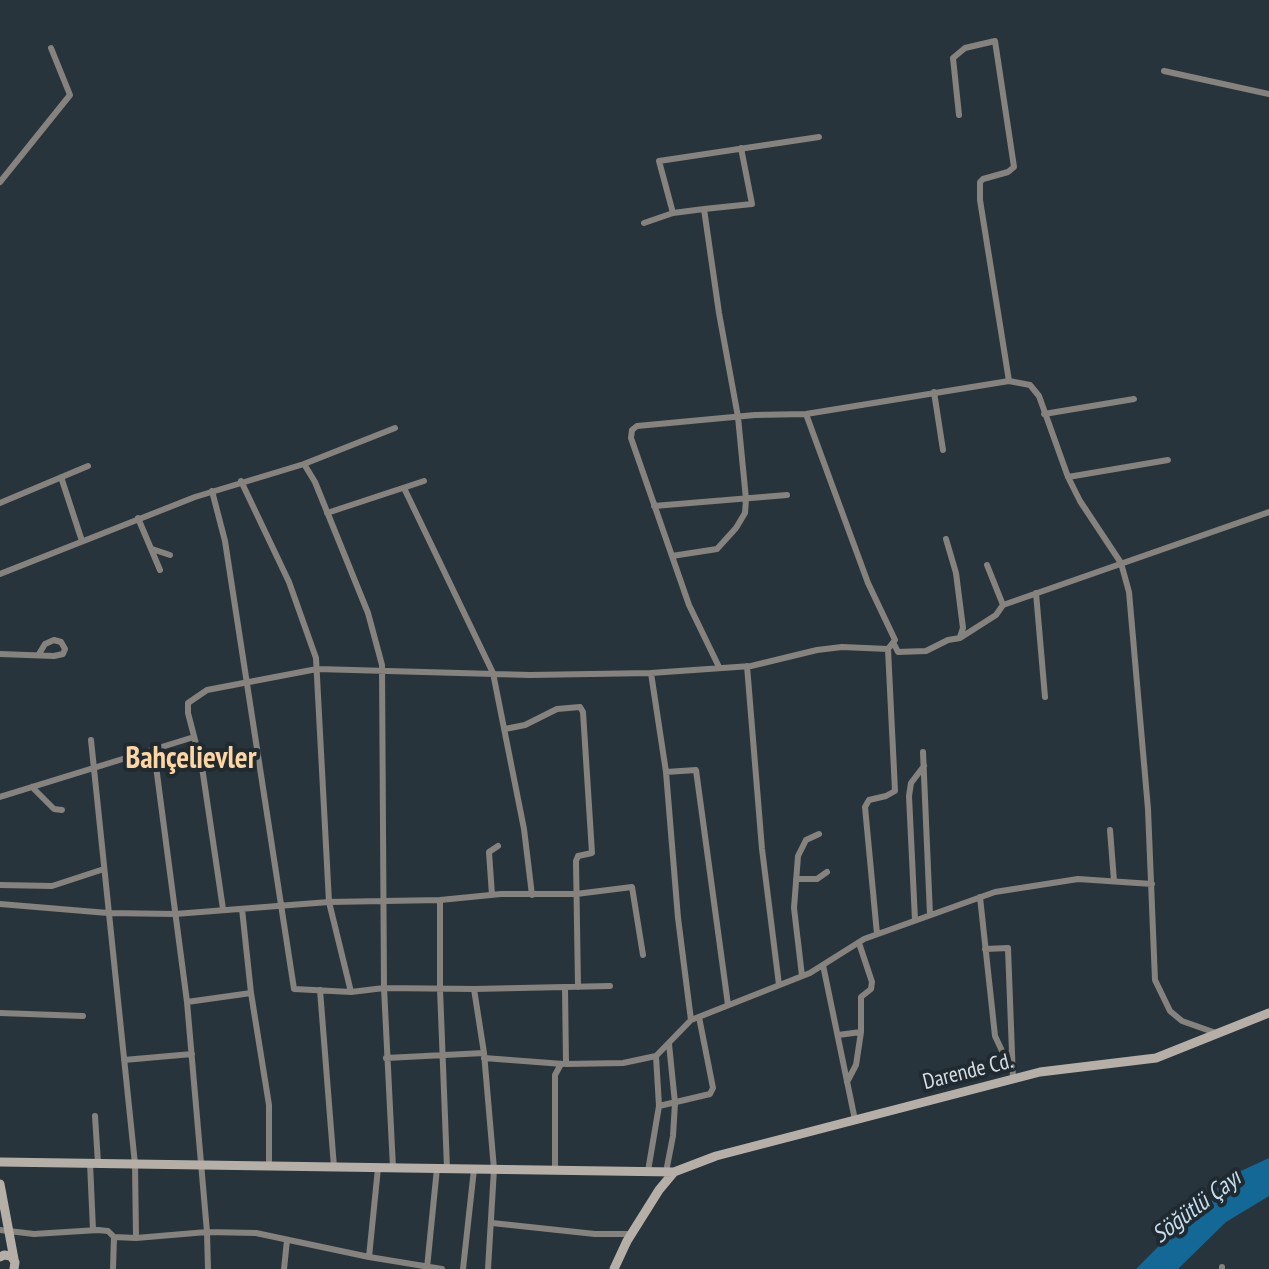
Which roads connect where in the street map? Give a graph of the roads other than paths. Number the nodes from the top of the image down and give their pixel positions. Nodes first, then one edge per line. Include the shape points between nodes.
1 (51, 48) dead end
2 (1164, 71) dead end
3 (1269, 94) edge
4 (959, 115) dead end
5 (819, 137) dead end
6 (741, 148) junction
7 (0, 182) edge
8 (704, 209) junction
9 (673, 213) junction
10 (644, 223) dead end
11 (1009, 381) junction
12 (934, 392) junction
13 (1134, 399) dead end
14 (806, 414) junction
15 (1044, 414) junction
16 (738, 417) junction
17 (395, 428) dead end
18 (943, 450) dead end
19 (1168, 460) dead end
20 (304, 464) junction
21 (88, 466) dead end
22 (61, 477) junction
23 (1068, 477) junction
24 (241, 481) junction
25 (424, 481) dead end
26 (404, 488) junction
27 (212, 491) junction
28 (787, 495) dead end
29 (746, 497) junction
30 (0, 503) edge
31 (654, 506) junction
32 (1269, 512) edge
33 (327, 513) junction
34 (138, 518) junction
35 (946, 539) dead end
36 (82, 541) junction
37 (152, 549) junction
38 (170, 555) dead end
39 (672, 556) junction
40 (1121, 563) junction
41 (987, 565) dead end
42 (160, 570) dead end
43 (0, 574) edge
44 (1036, 593) junction
45 (1003, 605) junction
46 (960, 638) junction
47 (891, 646) junction
48 (0, 654) edge
49 (39, 654) dead end
50 (747, 666) junction
51 (719, 667) junction
52 (317, 669) junction
53 (381, 670) junction
54 (493, 673) junction
55 (651, 673) junction
56 (247, 681) junction
57 (1045, 697) dead end
58 (505, 729) junction
59 (194, 737) junction
60 (91, 740) dead end
61 (154, 751) junction
62 (923, 752) dead end
63 (924, 766) junction
64 (93, 769) junction
65 (666, 772) junction
66 (32, 787) junction
67 (0, 797) edge
68 (62, 810) dead end
69 (1110, 830) dead end
70 (819, 834) dead end
71 (498, 846) dead end
72 (104, 869) junction
73 (827, 872) dead end
74 (796, 879) junction
75 (1114, 881) junction
76 (1152, 884) junction
77 (0, 885) edge
78 (576, 894) junction
79 (492, 895) junction
80 (532, 895) junction
81 (980, 897) junction
82 (384, 900) junction
83 (440, 900) junction
84 (329, 902) junction
85 (0, 904) edge
86 (282, 907) junction
87 (223, 909) junction
88 (242, 909) junction
89 (108, 913) junction
90 (175, 914) junction
91 (930, 915) junction
92 (915, 920) junction
93 (877, 934) junction
94 (859, 943) junction
95 (985, 949) junction
96 (643, 955) dead end
97 (823, 965) junction
98 (802, 976) junction
99 (779, 985) junction
100 (610, 986) dead end
101 (578, 987) junction
102 (384, 988) junction
103 (565, 988) junction
104 (440, 989) junction
105 (474, 989) junction
106 (320, 990) junction
107 (351, 992) junction
108 (251, 993) junction
109 (187, 1002) junction
110 (728, 1005) junction
111 (0, 1013) edge
112 (1269, 1013) edge
113 (83, 1016) dead end
114 (699, 1017) junction
115 (691, 1020) junction
116 (861, 1032) junction
117 (1216, 1033) junction
118 (838, 1035) junction
119 (669, 1044) junction
120 (192, 1054) junction
121 (1011, 1054) junction
122 (444, 1056) junction
123 (484, 1056) junction
124 (656, 1056) junction
125 (386, 1058) junction
126 (124, 1060) junction
127 (564, 1064) junction
128 (1013, 1079) junction
129 (847, 1082) junction
130 (675, 1103) junction
131 (659, 1106) junction
132 (95, 1116) dead end
133 (855, 1120) junction
134 (0, 1162) edge
135 (94, 1163) junction
136 (135, 1164) junction
137 (202, 1165) junction
138 (269, 1165) junction
139 (334, 1167) junction
140 (378, 1168) junction
141 (393, 1168) junction
142 (442, 1168) junction
143 (474, 1169) junction
144 (494, 1169) junction
145 (555, 1170) junction
146 (648, 1171) junction
147 (670, 1172) junction
148 (0, 1184) edge
149 (492, 1223) junction
150 (93, 1230) junction
151 (5, 1232) edge
152 (207, 1232) junction
153 (631, 1234) junction
154 (114, 1237) junction
155 (136, 1238) junction
156 (287, 1240) junction
157 (373, 1258) junction
158 (10, 1260) edge
159 (427, 1268) edge
160 (113, 1269) edge
161 (208, 1269) edge
162 (284, 1269) edge
163 (375, 1269) edge
164 (442, 1269) edge
165 (463, 1269) edge
166 (488, 1269) edge
167 (614, 1269) edge

1 - 7 street via 70,95
2 - 3 street
4 - 11 street via 953,58 965,48 995,41 1014,167 983,179 980,200
5 - 6 street
6 - 8 street via 752,204
6 - 9 street via 659,161
8 - 9 street
8 - 16 street
9 - 10 street
11 - 12 street
11 - 15 street via 1030,385
12 - 14 street
12 - 18 street
13 - 15 street
14 - 16 street
14 - 47 street via 868,583 895,640
15 - 23 street
16 - 29 street
16 - 31 street via 632,430
17 - 20 street
19 - 23 street
20 - 24 street
20 - 33 street
21 - 22 street
22 - 30 street
22 - 36 street
23 - 40 street
24 - 27 street
24 - 52 street via 289,582
25 - 26 street
26 - 33 street
26 - 54 street
27 - 34 street
27 - 56 street
28 - 29 street
29 - 31 street
29 - 39 street via 745,513 717,549
31 - 39 street
32 - 40 street
33 - 53 street via 368,613
34 - 36 street
34 - 37 street
35 - 46 street via 956,573
36 - 43 street
37 - 38 street
37 - 42 street
39 - 51 street
40 - 44 street
40 - 76 street via 1129,592
41 - 45 street
44 - 45 street
44 - 57 street
45 - 46 street
46 - 47 street via 918,652 898,652
47 - 50 street via 817,650
47 - 93 street via 895,791 869,800 865,807
48 - 49 street
50 - 51 street
50 - 99 street
51 - 55 street
52 - 53 street
52 - 56 street
52 - 84 street
53 - 54 street
53 - 82 street
54 - 55 street
54 - 58 street
55 - 65 street
56 - 59 street via 207,690 188,703
56 - 86 street
58 - 78 street via 557,709 580,707 583,712 592,853 576,861
58 - 80 street
59 - 61 street
59 - 87 street
60 - 64 street
61 - 64 street
61 - 90 street
62 - 63 street
63 - 91 street
63 - 92 street via 911,783 909,796
64 - 66 street
64 - 72 street
65 - 110 street via 696,770
65 - 115 street
66 - 67 street
66 - 68 street via 54,809
69 - 75 street
70 - 74 street via 801,847
71 - 79 street via 489,852
72 - 77 street via 52,886
72 - 89 street
73 - 74 street via 817,879
74 - 98 street
75 - 76 street
75 - 81 street via 1078,879
76 - 117 street via 1155,980 1163,999 1182,1021
78 - 80 street
78 - 96 street via 632,887
78 - 101 street
79 - 80 street
79 - 83 street
81 - 91 street
81 - 95 street
82 - 83 street
82 - 84 street
82 - 102 street
83 - 104 street
84 - 86 street
84 - 107 street
85 - 89 street
86 - 88 street
86 - 106 street via 294,989
87 - 88 street
87 - 90 street
88 - 108 street
89 - 90 street
89 - 126 street
90 - 109 street
91 - 92 street
92 - 93 street
93 - 94 street
94 - 97 street
94 - 116 street via 872,982 861,997
95 - 121 street via 995,1036 1003,1053
95 - 121 street via 1008,948
97 - 98 street
97 - 118 street
98 - 99 street
99 - 110 street
100 - 101 street
101 - 103 street
102 - 104 street
102 - 107 street
102 - 125 street
103 - 105 street
103 - 127 street
104 - 105 street
104 - 122 street
105 - 123 street
106 - 107 street
106 - 139 street
108 - 109 street
108 - 138 street via 269,1105
109 - 120 street
110 - 114 street
111 - 113 street
112 - 117 street, Darende Cd.
114 - 115 street
114 - 130 street via 713,1088 710,1094
115 - 119 street
116 - 118 street
116 - 129 street via 856,1065
117 - 128 street, Darende Cd. via 1156,1058
118 - 129 street
119 - 124 street
119 - 130 street
120 - 126 street
120 - 137 street
121 - 128 street
122 - 123 street
122 - 125 street
122 - 142 street
123 - 127 street
123 - 144 street
124 - 127 street via 623,1063
124 - 131 street
125 - 141 street
126 - 136 street
127 - 145 street via 555,1075
128 - 133 street, Darende Cd.
129 - 133 street
130 - 131 street
130 - 147 street
131 - 146 street
132 - 135 street
133 - 147 street, Darende Cd.
134 - 135 street
135 - 136 street
135 - 150 street
136 - 137 street
136 - 155 street
137 - 138 street
137 - 152 street
138 - 139 street
139 - 140 street
140 - 141 street
140 - 157 street
141 - 142 street
142 - 143 street
142 - 159 street
143 - 144 street
143 - 165 street
144 - 145 street
144 - 149 street
145 - 146 street
146 - 147 street
147 - 153 street
148 - 151 street
149 - 153 street
149 - 166 street
150 - 151 street
150 - 154 street
151 - 158 street
152 - 155 street
152 - 156 street
152 - 161 street
153 - 167 street
154 - 155 street
154 - 160 street
156 - 157 street
156 - 162 street
157 - 159 street
157 - 163 street
159 - 164 street

